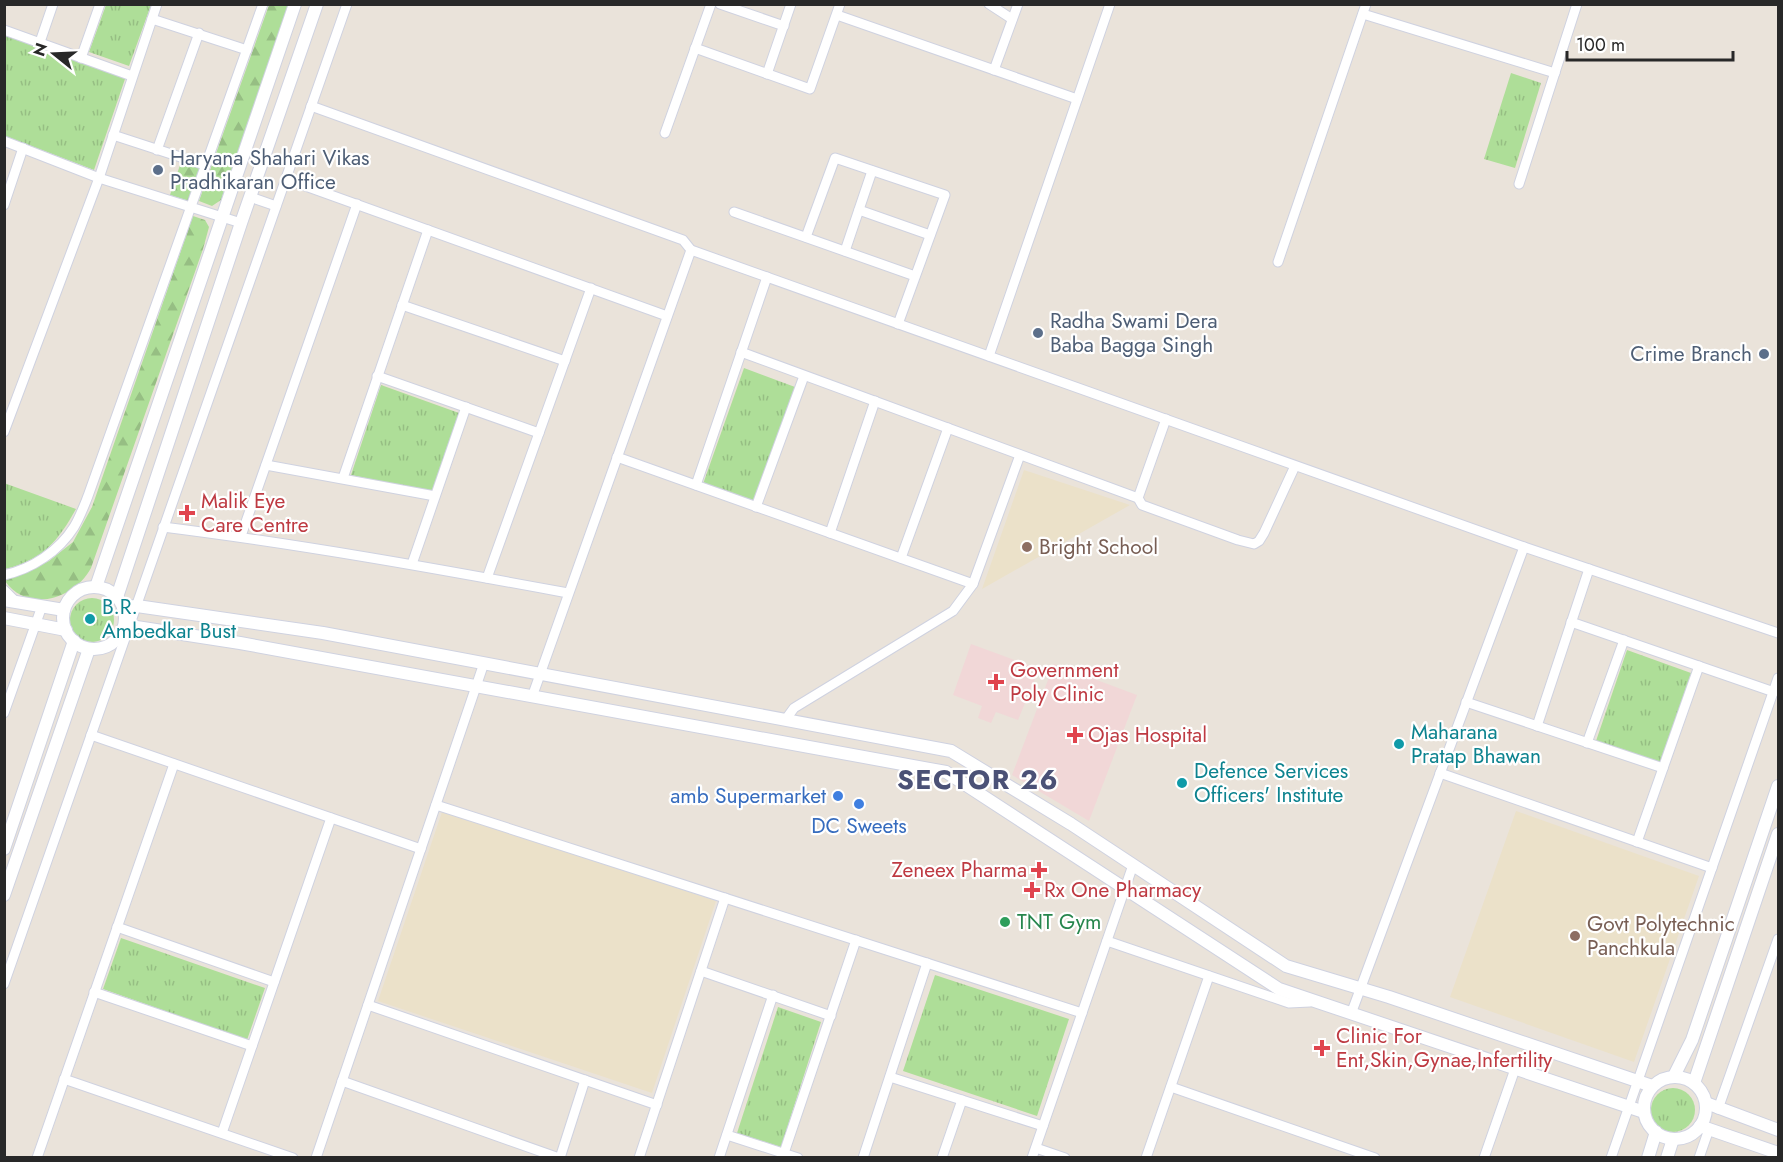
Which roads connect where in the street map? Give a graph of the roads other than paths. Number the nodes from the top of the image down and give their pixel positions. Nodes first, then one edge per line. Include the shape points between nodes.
1 (53, 4) edge
2 (100, 4) edge
3 (156, 4) edge
4 (295, 4) edge
5 (317, 4) edge
6 (347, 4) edge
7 (711, 4) edge
8 (720, 4) edge
9 (791, 4) edge
10 (840, 4) edge
11 (989, 4) edge
12 (1018, 4) edge
13 (1110, 4) edge
14 (1577, 4) edge
15 (262, 5) edge
16 (1365, 9) edge
17 (837, 15) junction
18 (152, 19) junction
19 (1012, 19) junction
20 (784, 26) junction
21 (4, 30) edge
22 (199, 33) junction
23 (40, 42) junction
24 (695, 48) junction
25 (247, 50) junction
26 (81, 58) junction
27 (994, 70) junction
28 (1555, 73) junction
29 (767, 74) junction
30 (132, 76) junction
31 (1077, 99) junction
32 (311, 106) junction
33 (665, 133) dead end
34 (113, 135) junction
35 (4, 141) edge
36 (23, 148) junction
37 (157, 150) junction
38 (205, 165) junction
39 (872, 171) junction
40 (99, 178) junction
41 (286, 178) junction
42 (1520, 184) dead end
43 (249, 197) junction
44 (357, 204) junction
45 (4, 205) edge
46 (276, 206) junction
47 (192, 207) junction
48 (859, 210) junction
49 (734, 212) dead end
50 (222, 216) junction
51 (241, 223) junction
52 (428, 230) junction
53 (930, 235) junction
54 (806, 237) junction
55 (691, 250) junction
56 (845, 251) junction
57 (1278, 262) dead end
58 (915, 276) junction
59 (767, 277) junction
60 (591, 288) junction
61 (402, 305) junction
62 (667, 315) junction
63 (898, 324) junction
64 (741, 352) junction
65 (989, 356) junction
66 (565, 361) junction
67 (804, 375) junction
68 (377, 376) junction
69 (875, 401) junction
70 (466, 407) junction
71 (1166, 419) junction
72 (948, 428) junction
73 (4, 432) edge
74 (539, 433) junction
75 (1020, 455) junction
76 (616, 457) junction
77 (266, 465) junction
78 (1295, 465) junction
79 (343, 478) junction
80 (696, 485) junction
81 (435, 496) junction
82 (1138, 498) junction
83 (756, 507) junction
84 (163, 527) junction
85 (830, 533) junction
86 (241, 537) junction
87 (1524, 547) junction
88 (901, 558) junction
89 (412, 564) junction
90 (1589, 569) junction
91 (4, 575) edge
92 (487, 578) junction
93 (973, 584) junction
94 (96, 587) junction
95 (4, 590) edge
96 (568, 593) junction
97 (10, 601) edge
98 (120, 602) junction
99 (42, 606) junction
100 (136, 606) junction
101 (64, 610) junction
102 (4, 618) edge
103 (1571, 622) junction
104 (36, 624) junction
105 (126, 628) junction
106 (66, 630) junction
107 (1779, 633) edge
108 (1624, 640) junction
109 (74, 642) junction
110 (89, 649) junction
111 (484, 663) junction
112 (1699, 666) junction
113 (539, 673) junction
114 (1779, 678) edge
115 (477, 687) junction
116 (1774, 692) junction
117 (531, 697) junction
118 (1466, 702) junction
119 (4, 713) edge
120 (786, 719) junction
121 (1537, 726) junction
122 (91, 735) junction
123 (1587, 743) junction
124 (174, 764) junction
125 (1663, 768) junction
126 (1440, 773) junction
127 (1779, 786) edge
128 (436, 805) junction
129 (331, 818) junction
130 (1779, 834) edge
131 (1637, 842) junction
132 (4, 849) edge
133 (421, 849) junction
134 (1133, 865) junction
135 (1712, 868) junction
136 (1125, 889) junction
137 (4, 895) edge
138 (725, 898) junction
139 (117, 927) junction
140 (1779, 939) edge
141 (856, 940) junction
142 (1107, 941) junction
143 (927, 963) junction
144 (701, 971) junction
145 (1209, 976) junction
146 (274, 982) junction
147 (4, 984) edge
148 (1360, 988) junction
149 (94, 992) junction
150 (773, 995) junction
151 (1316, 1001) junction
152 (368, 1005) junction
153 (1082, 1013) junction
154 (1351, 1014) junction
155 (831, 1016) junction
156 (252, 1046) junction
157 (1515, 1069) junction
158 (1674, 1076) junction
159 (890, 1077) junction
160 (64, 1079) junction
161 (585, 1080) junction
162 (342, 1081) junction
163 (1637, 1082) junction
164 (1694, 1083) junction
165 (1652, 1086) junction
166 (1170, 1087) junction
167 (962, 1100) junction
168 (1706, 1103) junction
169 (657, 1105) junction
170 (1629, 1108) junction
171 (1718, 1109) junction
172 (1644, 1112) junction
173 (1043, 1126) junction
174 (1704, 1127) junction
175 (1779, 1130) edge
176 (1656, 1132) junction
177 (222, 1133) junction
178 (727, 1135) junction
179 (1673, 1139) junction
180 (1036, 1148) junction
181 (265, 1153) edge
182 (784, 1153) junction
183 (1779, 1153) edge
184 (37, 1158) edge
185 (292, 1158) edge
186 (316, 1158) edge
187 (559, 1158) edge
188 (639, 1158) edge
189 (719, 1158) edge
190 (798, 1158) edge
191 (863, 1158) edge
192 (942, 1158) edge
193 (1032, 1158) edge
194 (1065, 1158) edge
195 (1146, 1158) edge
196 (1375, 1158) edge
197 (1484, 1158) edge
198 (1611, 1158) edge
199 (1648, 1158) edge
200 (1666, 1158) edge
201 (1699, 1158) edge

1 - 23 street
2 - 26 street
3 - 18 street
4 - 50 street
5 - 43 street
6 - 32 street
7 - 24 street
8 - 20 street
9 - 20 street
10 - 17 street
11 - 19 street
12 - 19 street
13 - 31 street
14 - 28 street
15 - 25 street
16 - 28 street
16 - 57 street
17 - 27 street
17 - 29 street via 810,89
18 - 22 street
18 - 30 street
19 - 27 street
20 - 29 street
21 - 23 street
22 - 25 street
22 - 37 street
23 - 26 street
24 - 29 street
24 - 33 street
25 - 38 street
26 - 30 street
27 - 31 street
28 - 42 street
30 - 34 street
31 - 65 street
32 - 41 street
32 - 55 street via 683,240
34 - 37 street
34 - 40 street
35 - 36 street
36 - 40 street
36 - 45 street
37 - 38 street
38 - 47 street
39 - 48 street
39 - 53 street via 945,195
39 - 54 street via 835,158
40 - 47 street
40 - 73 street
41 - 44 street
41 - 46 street
43 - 46 street
43 - 51 street
44 - 52 street
44 - 77 street
46 - 84 street
47 - 50 street
47 - 91 street via 74,527 46,558
48 - 53 street
48 - 56 street
49 - 54 street
50 - 51 street
50 - 94 street
51 - 98 street
52 - 60 street
52 - 61 street
53 - 58 street
54 - 56 street
55 - 59 street
55 - 62 street
56 - 58 street
58 - 63 street
59 - 63 street
59 - 64 street
60 - 62 street
60 - 66 street
61 - 66 street
61 - 68 street
62 - 76 street
63 - 65 street
64 - 67 street
64 - 80 street
65 - 71 street
66 - 74 street
67 - 69 street
67 - 83 street
68 - 70 street
68 - 79 street
69 - 72 street
69 - 85 street
70 - 74 street
70 - 81 street
71 - 78 street
71 - 82 street
72 - 75 street
72 - 88 street
74 - 92 street
75 - 82 street
75 - 93 street
76 - 80 street
76 - 96 street
77 - 79 street
77 - 86 street
78 - 82 street via 1264,533 1254,544 1142,505
78 - 87 street
79 - 81 street
80 - 83 street
81 - 89 street
83 - 85 street
84 - 86 street
84 - 100 street
85 - 88 street
86 - 89 street
87 - 90 street
87 - 118 street
88 - 93 street
89 - 92 street
90 - 103 street
90 - 107 street
92 - 96 street
93 - 120 street via 953,611 794,708
94 - 98 street
94 - 101 street via 76,593
95 - 97 street
96 - 113 street
97 - 99 street
98 - 100 street
98 - 105 street
99 - 101 street
99 - 104 street
100 - 105 street
100 - 111 street via 323,633
101 - 106 street
102 - 104 street
103 - 108 street
103 - 121 street
104 - 106 street
104 - 119 street
105 - 110 street via 109,645
105 - 115 street via 240,643
105 - 122 street
106 - 109 street
108 - 112 street
108 - 123 street
109 - 110 street
109 - 132 street
110 - 137 street
111 - 113 street
111 - 115 street
112 - 116 street
112 - 125 street
113 - 117 street
113 - 120 street
114 - 116 street
115 - 117 street
115 - 128 street
116 - 135 street
117 - 136 street via 946,772
118 - 121 street
118 - 126 street
120 - 134 street via 951,751
121 - 123 street
122 - 124 street
122 - 147 street
123 - 125 street
124 - 129 street
124 - 139 street
125 - 131 street
126 - 131 street
126 - 148 street
127 - 158 street via 1692,1040
128 - 133 street
128 - 138 street
129 - 133 street
129 - 146 street
130 - 164 street
131 - 135 street
133 - 152 street
134 - 136 street
134 - 148 street via 1286,966
135 - 163 street
136 - 142 street
136 - 151 street via 1279,989
138 - 141 street
138 - 144 street
139 - 146 street
139 - 149 street
140 - 171 street
141 - 143 street
141 - 155 street
142 - 145 street
142 - 153 street
143 - 153 street
143 - 159 street
144 - 150 street
144 - 169 street
145 - 151 street via 1289,1003
145 - 166 street
146 - 156 street
148 - 154 street
148 - 163 street
149 - 156 street
149 - 160 street
150 - 155 street
150 - 178 street
151 - 154 street
152 - 161 street
152 - 162 street
153 - 173 street
154 - 157 street
155 - 182 street
156 - 177 street
157 - 170 street
157 - 197 street
158 - 164 street
158 - 165 street
159 - 167 street
159 - 191 street
160 - 177 street
160 - 184 street
161 - 169 street
161 - 187 street
162 - 186 street
162 - 187 street
163 - 165 street
163 - 170 street
164 - 168 street
165 - 172 street
166 - 195 street
166 - 196 street
167 - 173 street
167 - 192 street
168 - 171 street
168 - 174 street
169 - 188 street
170 - 172 street
170 - 198 street
171 - 175 street
172 - 176 street
173 - 180 street
174 - 179 street
174 - 183 street
174 - 201 street
176 - 179 street
176 - 199 street
177 - 181 street
178 - 182 street
178 - 189 street
179 - 200 street
180 - 193 street
180 - 194 street
181 - 185 street
182 - 190 street

